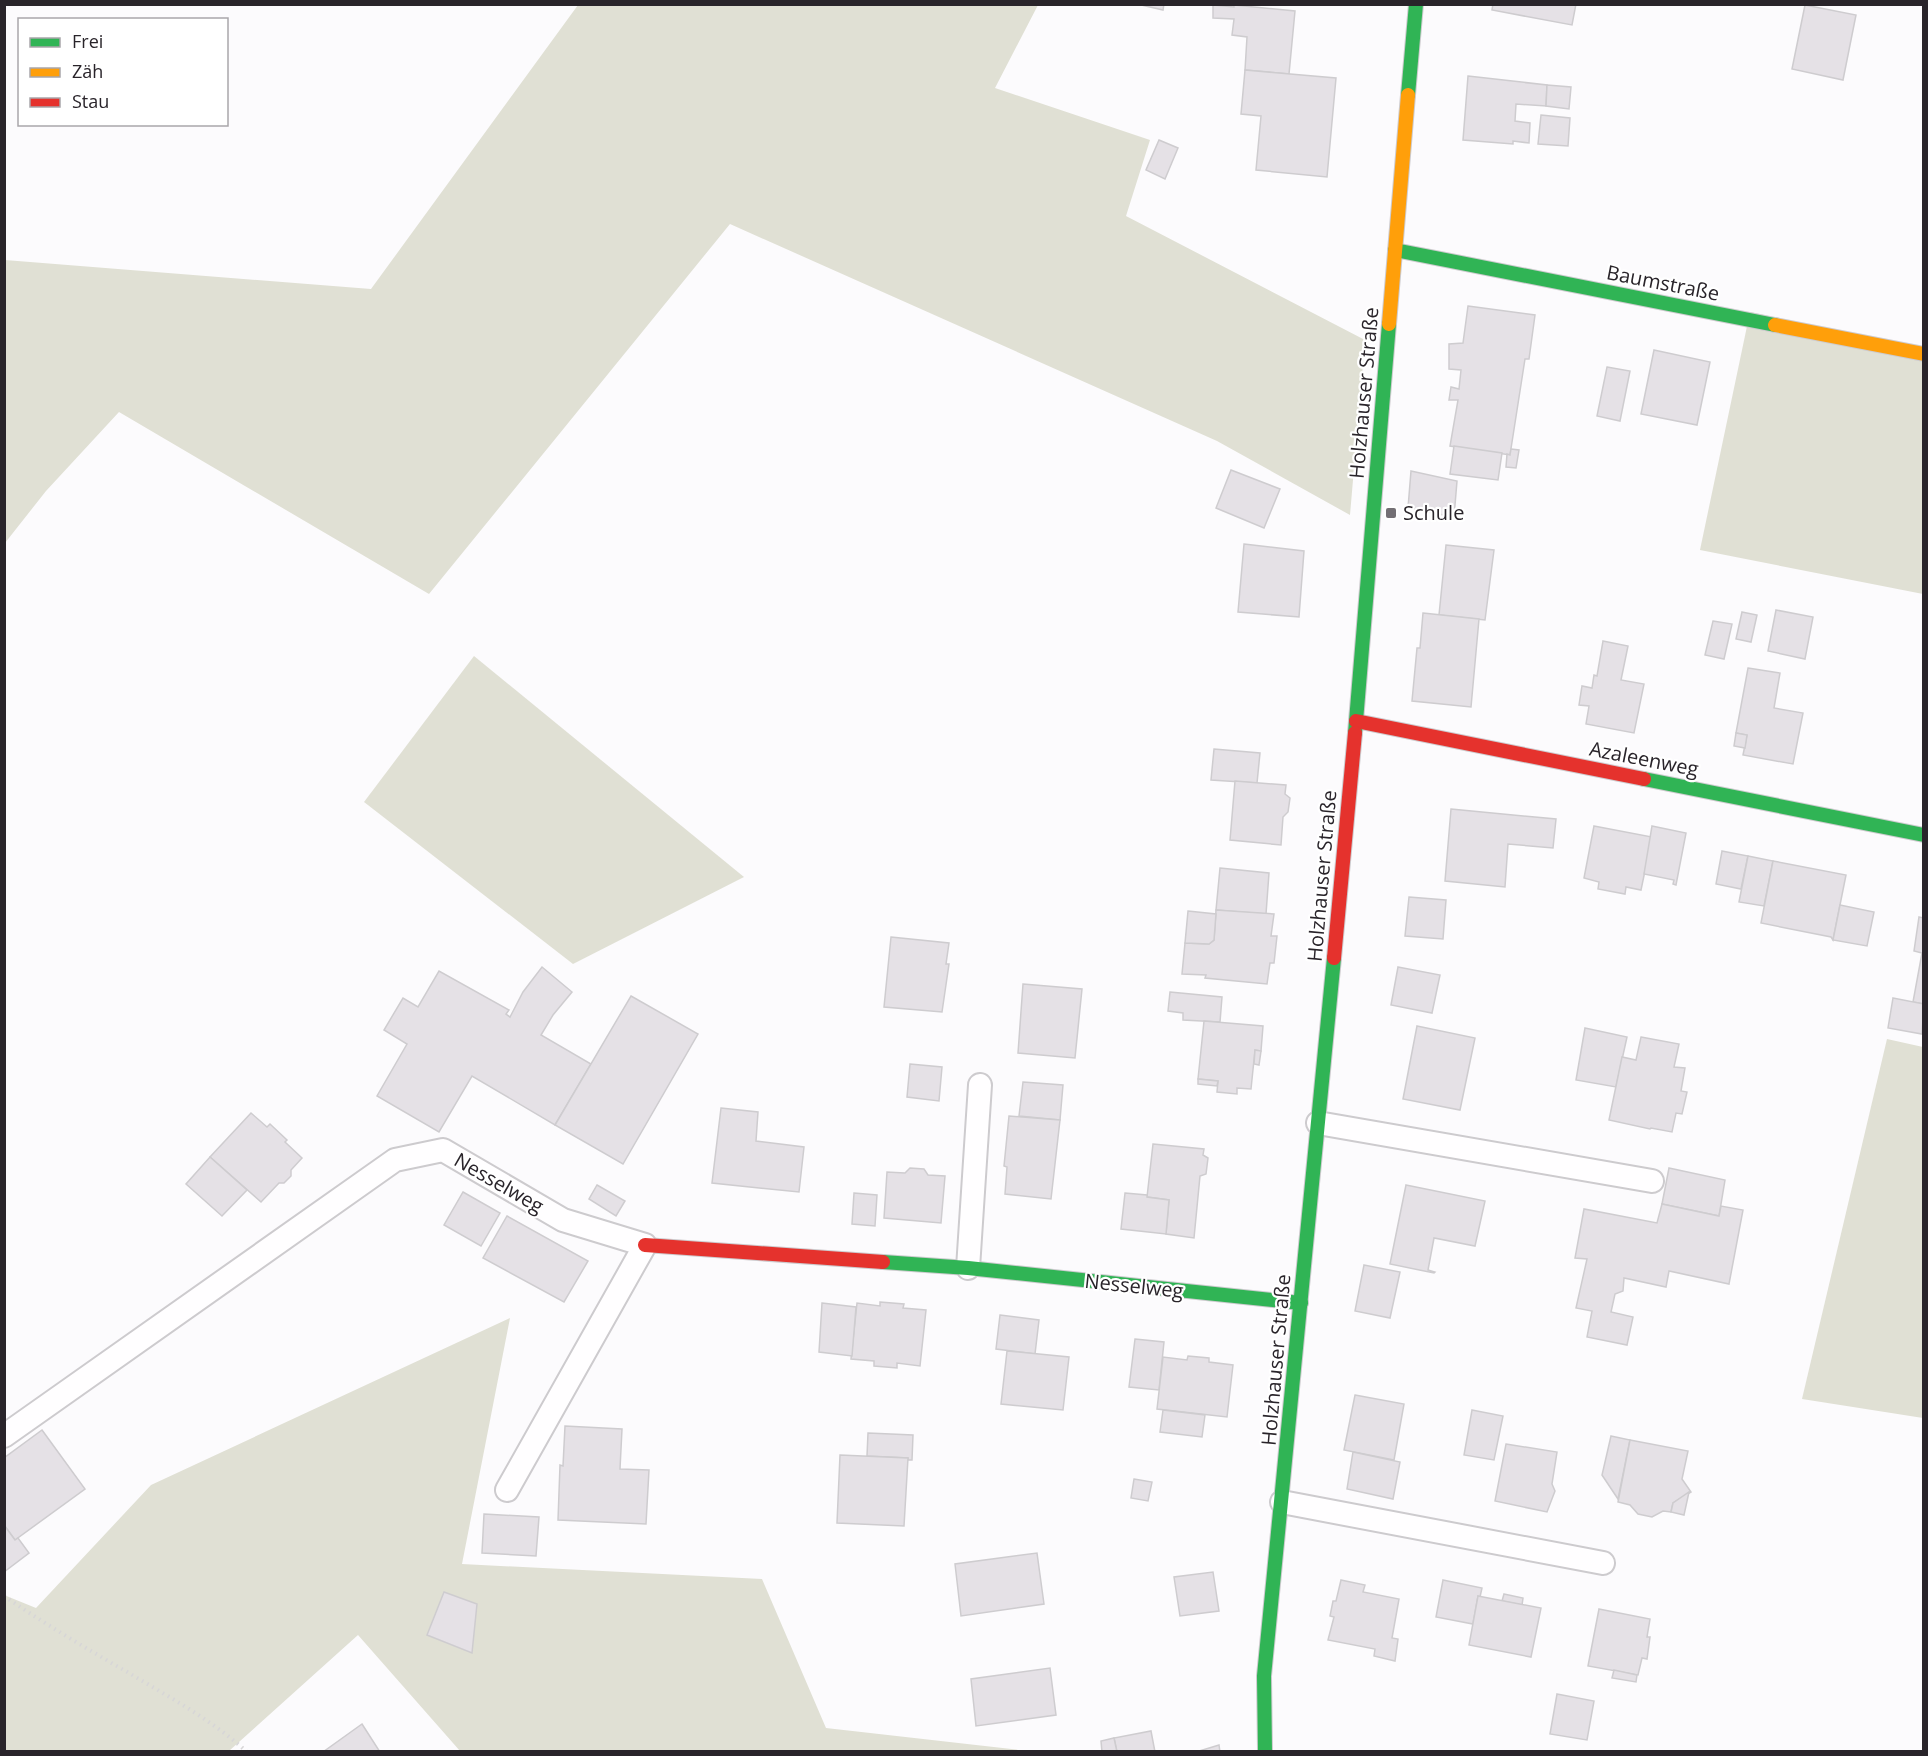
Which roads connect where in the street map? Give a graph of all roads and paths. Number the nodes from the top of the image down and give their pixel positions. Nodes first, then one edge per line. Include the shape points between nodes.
1 (1416, 4) edge
2 (1395, 250) junction
3 (1923, 354) edge
4 (1356, 721) junction
5 (1923, 835) edge
6 (980, 1084) dead end
7 (1318, 1123) junction
8 (1652, 1181) dead end
9 (645, 1245) junction
10 (968, 1268) junction
11 (1301, 1303) junction
12 (4, 1436) edge
13 (507, 1490) dead end
14 (1282, 1502) junction
15 (1603, 1563) dead end
16 (4, 1596) edge
17 (247, 1752) edge
18 (1265, 1752) edge

1 - 2 street, Holzhauser Straße
2 - 3 street, Baumstraße
2 - 4 street, Holzhauser Straße
4 - 5 street, Azaleenweg
4 - 7 street, Holzhauser Straße
6 - 10 lane
7 - 8 lane
7 - 11 street, Holzhauser Straße
9 - 10 street, Nesselweg
9 - 12 lane, Nesselweg via 563,1220 443,1150 395,1160
9 - 13 lane
10 - 11 street, Nesselweg
11 - 14 street, Holzhauser Straße
14 - 15 lane
14 - 18 street, Holzhauser Straße via 1264,1676
16 - 17 path via 177,1701

